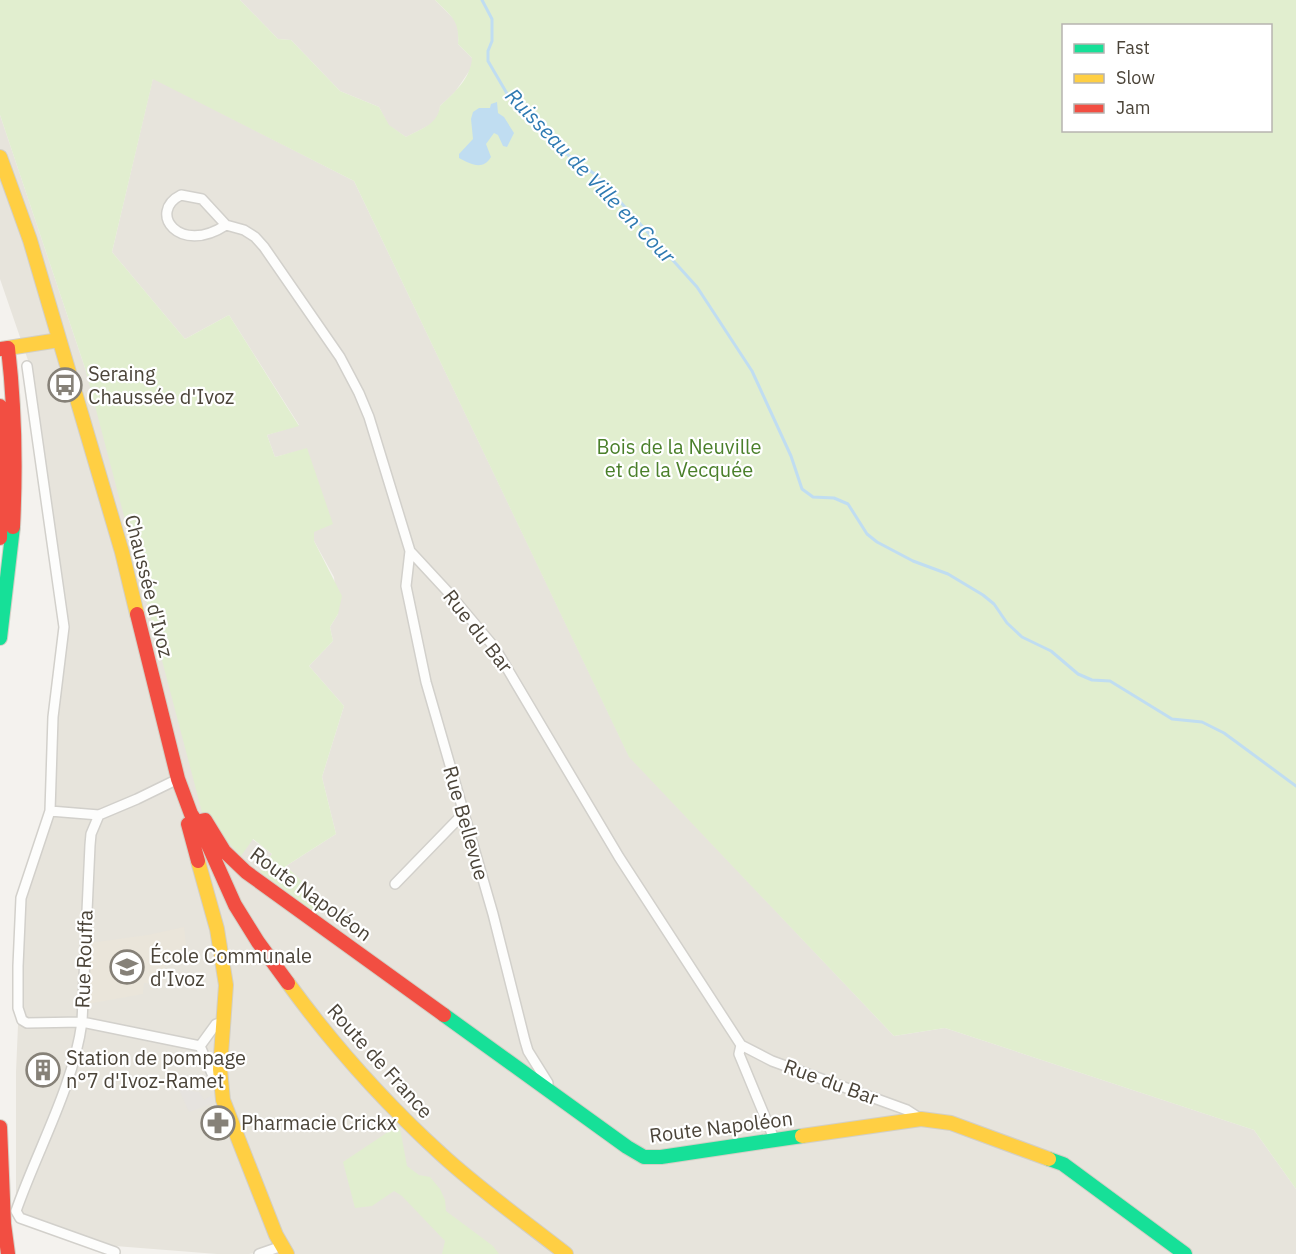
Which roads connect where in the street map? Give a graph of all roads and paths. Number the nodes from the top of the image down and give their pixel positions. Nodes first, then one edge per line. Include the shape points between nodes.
1 (0, 157) edge
2 (226, 225) junction
3 (59, 340) junction
4 (4, 349) edge
5 (27, 366) dead end
6 (0, 406) edge
7 (0, 538) edge
8 (410, 552) junction
9 (0, 638) edge
10 (178, 778) junction
11 (50, 811) junction
12 (463, 814) junction
13 (99, 815) junction
14 (197, 822) junction
15 (395, 884) dead end
16 (82, 1022) junction
17 (224, 1022) junction
18 (741, 1045) junction
19 (200, 1046) junction
20 (220, 1079) junction
21 (547, 1089) junction
22 (921, 1119) junction
23 (0, 1127) edge
24 (775, 1141) junction
25 (285, 1250) edge
26 (115, 1252) dead end
27 (8, 1254) edge
28 (259, 1254) edge
29 (566, 1254) edge
30 (1185, 1254) edge

1 - 3 main road, Chaussée d'Ivoz via 30,240
2 - 2 street, Rue du Bar via 202,199 181,195 168,209 169,222 182,235 205,235
2 - 8 street, Rue du Bar via 244,230 264,247 346,368 369,417
3 - 4 main road
3 - 10 main road, Chaussée d'Ivoz via 122,552
4 - 9 main road via 14,405 16,486 12,554
5 - 11 street via 64,627 53,717
6 - 7 main road
8 - 12 street, Rue Bellevue via 406,586 411,618
8 - 18 street, Rue du Bar via 495,648 618,857
10 - 13 street
10 - 14 main road, Chaussée d'Ivoz
11 - 13 street
11 - 16 street via 21,898 18,1008 27,1023
12 - 15 street
12 - 21 street, Rue Bellevue via 528,1051 548,1083
13 - 16 street, Rue Rouffa via 90,844
14 - 17 main road via 188,824 221,951 226,985
14 - 21 main road, Route Napoléon via 205,820 224,851 246,872
14 - 29 main road, Route de France via 245,922 340,1051 446,1159
16 - 19 street, Rue Rouffa
16 - 26 street via 71,1073 16,1215
17 - 19 street via 216,1024
17 - 20 main road
18 - 22 street, Rue du Bar via 772,1061 907,1110
18 - 24 street, Rue du Bar via 739,1054
19 - 20 street via 213,1076
20 - 25 main road via 225,1107
21 - 24 main road, Route Napoléon via 644,1157
22 - 24 main road, Route Napoléon
22 - 30 main road, Route Napoléon via 951,1124 1063,1164
23 - 27 main road
25 - 28 street

